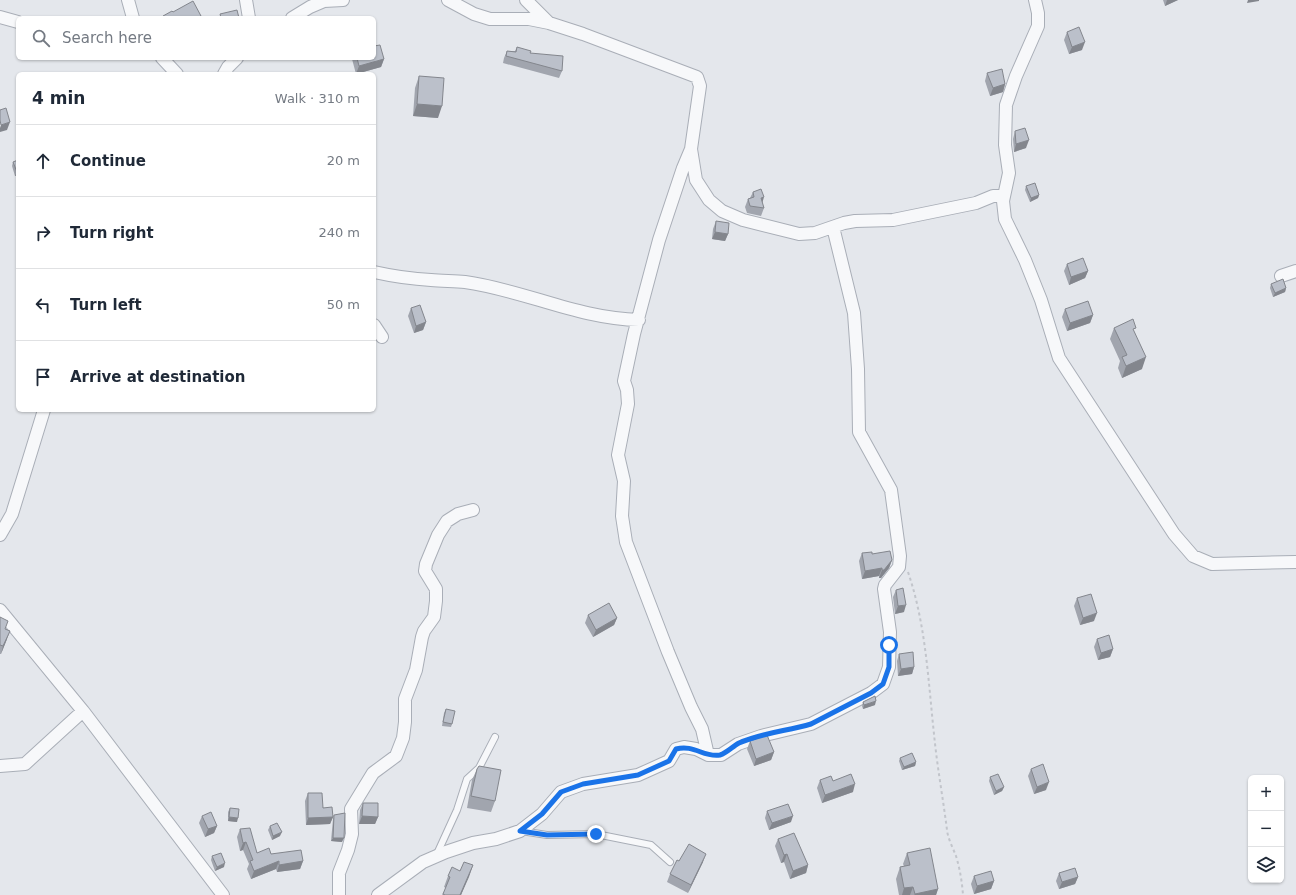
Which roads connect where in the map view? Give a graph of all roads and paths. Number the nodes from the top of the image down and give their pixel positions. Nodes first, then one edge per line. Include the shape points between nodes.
1 (128, 0) edge
2 (246, 0) edge
3 (343, 0) edge
4 (448, 0) edge
5 (526, 0) edge
6 (1035, 0) edge
7 (132, 16) edge
8 (249, 16) edge
9 (295, 16) edge
10 (0, 17) edge
11 (16, 21) edge
12 (549, 23) junction
13 (164, 60) edge
14 (235, 60) edge
15 (175, 72) edge
16 (225, 72) edge
17 (692, 149) junction
18 (1004, 196) junction
19 (833, 227) junction
20 (1296, 271) edge
21 (376, 272) edge
22 (1281, 276) dead end
23 (639, 320) junction
24 (376, 328) edge
25 (382, 337) dead end
26 (43, 412) edge
27 (473, 510) dead end
28 (0, 535) edge
29 (900, 556) junction
30 (1296, 562) edge
31 (0, 610) edge
32 (83, 711) junction
33 (495, 737) dead end
34 (708, 755) junction
35 (0, 766) edge
36 (520, 831) junction
37 (435, 857) junction
38 (670, 862) dead end
39 (223, 895) edge
40 (339, 895) edge
41 (378, 895) edge
42 (962, 895) edge

1 - 7 street
2 - 8 street
3 - 9 street via 324,1
4 - 12 street via 474,14 490,19 529,19
5 - 12 street
6 - 18 street via 1038,26 1006,105 1005,146 1009,173
10 - 11 street
12 - 17 street via 697,77 700,86
13 - 15 street
14 - 16 street
17 - 19 street via 696,180 709,200 722,211 743,220 799,234 816,233
17 - 23 street via 659,240
18 - 19 street via 993,196 893,220 855,221
18 - 30 street via 1005,220 1041,300 1059,358 1174,534 1193,556 1212,564
19 - 29 street via 854,320 859,432 891,490
20 - 22 street
21 - 23 street via 464,282 531,296 581,312 616,319
23 - 34 street via 624,381 628,390 628,404 618,455 624,482 623,523 626,542 702,729
24 - 25 street
26 - 28 street via 12,514
27 - 40 street via 458,514 447,521 426,564 425,571 436,589 436,606 434,617 422,637 416,670 405,699 403,738 396,756 373,773 351,809 352,834 339,873
29 - 34 street via 900,567 884,589 890,632 889,667 883,684 871,693 811,724 738,744 721,755
29 - 42 path via 905,564 921,617 947,835 960,869
31 - 32 street
32 - 35 street via 25,764
32 - 39 street
33 - 37 lane via 479,768 467,779 457,810
34 - 36 street via 696,749 676,749 669,761 638,775 583,784 561,792 542,814
36 - 37 street via 473,843
36 - 38 lane via 547,835 596,834 652,845
37 - 41 street

